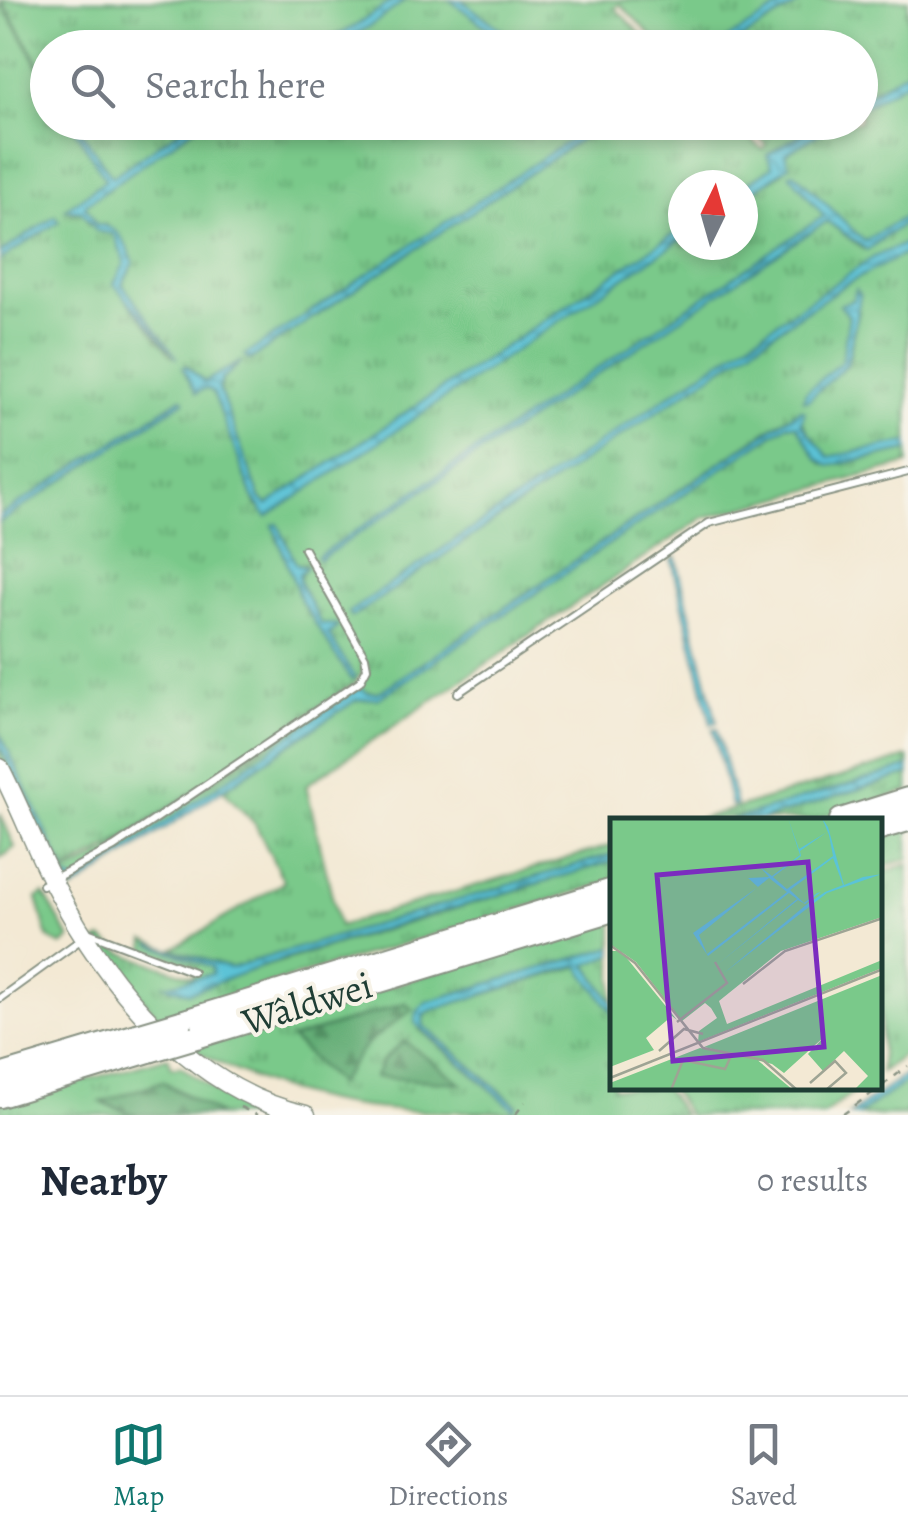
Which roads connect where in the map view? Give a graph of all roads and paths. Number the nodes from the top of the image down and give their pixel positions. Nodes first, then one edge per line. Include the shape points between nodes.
1 (908, 472) edge
2 (304, 549) dead end
3 (458, 693) dead end
4 (0, 768) edge
5 (908, 800) edge
6 (848, 818) edge
7 (908, 820) edge
8 (883, 827) edge
9 (47, 882) junction
10 (610, 891) edge
11 (610, 911) edge
12 (82, 935) junction
13 (193, 972) dead end
14 (0, 998) edge
15 (188, 1029) junction
16 (143, 1043) junction
17 (908, 1066) edge
18 (0, 1076) edge
19 (883, 1085) edge
20 (876, 1090) edge
21 (0, 1096) edge
22 (525, 1102) dead end
23 (306, 1115) edge
24 (514, 1115) edge
25 (842, 1115) edge

1 - 3 lane via 709,523
2 - 9 lane via 365,657 360,680 114,847
4 - 9 street
5 - 6 highway
7 - 8 highway
9 - 12 street
10 - 15 highway, Wâldwei
11 - 15 highway, Wâldwei
12 - 13 lane via 96,933
12 - 14 lane
12 - 23 street via 186,1054 242,1093
15 - 16 highway, Wâldwei, bridge
16 - 18 highway, Wâldwei
16 - 21 highway, Wâldwei
17 - 19 path
20 - 25 path
22 - 24 path

